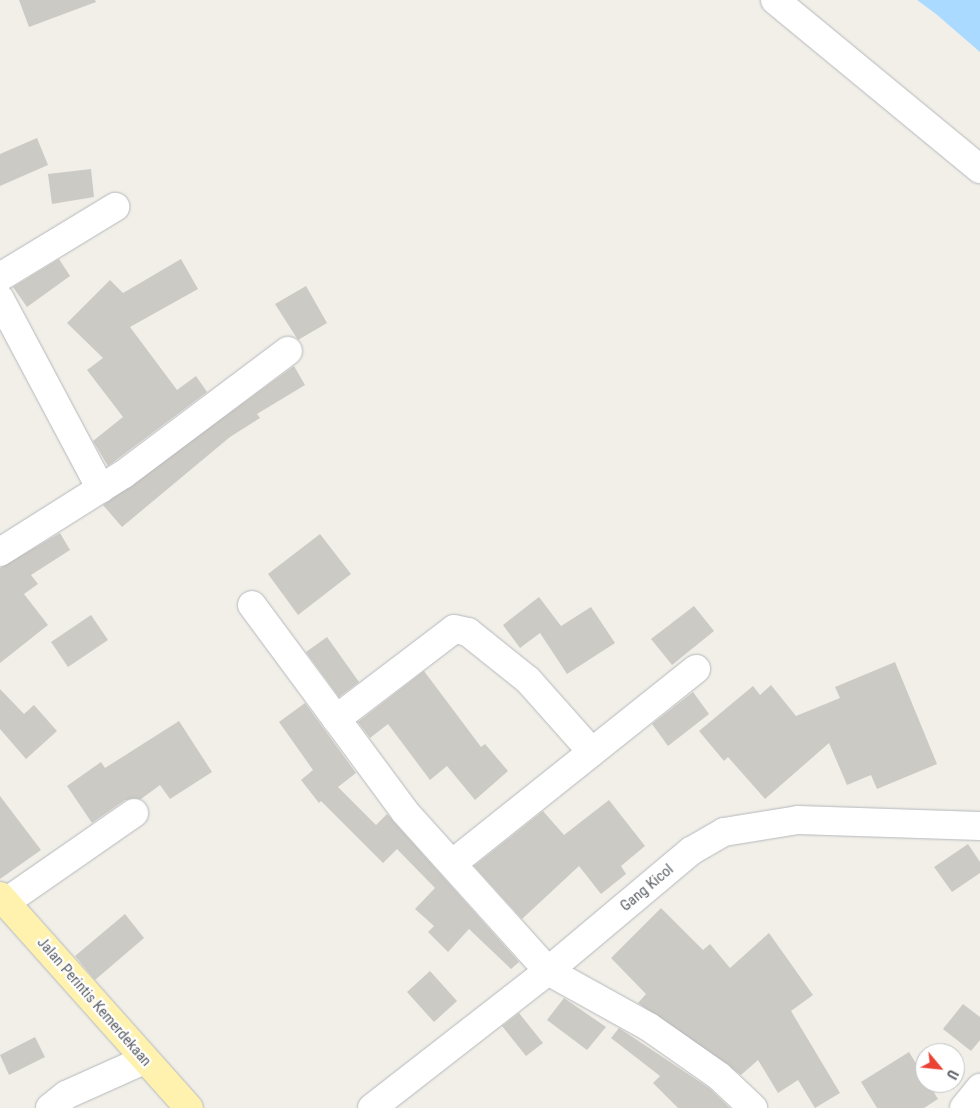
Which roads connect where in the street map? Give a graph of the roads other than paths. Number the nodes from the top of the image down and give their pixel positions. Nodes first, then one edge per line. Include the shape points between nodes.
1 (775, 0) edge
2 (980, 170) edge
3 (114, 207) dead end
4 (0, 277) edge
5 (0, 299) edge
6 (288, 351) dead end
7 (101, 489) junction
8 (0, 552) edge
9 (252, 605) dead end
10 (696, 669) dead end
11 (336, 720) junction
12 (592, 752) junction
13 (134, 813) dead end
14 (980, 826) edge
15 (453, 863) junction
16 (3, 899) edge
17 (548, 971) junction
18 (144, 1060) junction
19 (980, 1088) edge
20 (50, 1108) edge
21 (190, 1108) edge
22 (372, 1108) edge
23 (753, 1108) edge
24 (964, 1108) edge

1 - 2 street
3 - 4 street
5 - 7 street
6 - 7 street
7 - 8 street
9 - 11 street
10 - 12 street
11 - 12 street via 454,629 468,632 528,680
11 - 15 street via 405,812
12 - 15 street
13 - 16 street
14 - 17 street, Gang Kicol via 798,820 724,832 691,851
15 - 17 street
16 - 18 main road, Jalan Perintis Kemerdekaan
17 - 22 street, Gang Kicol
17 - 23 street via 649,1028 719,1076
18 - 20 street via 66,1096
18 - 21 main road, Jalan Perintis Kemerdekaan
19 - 24 street

